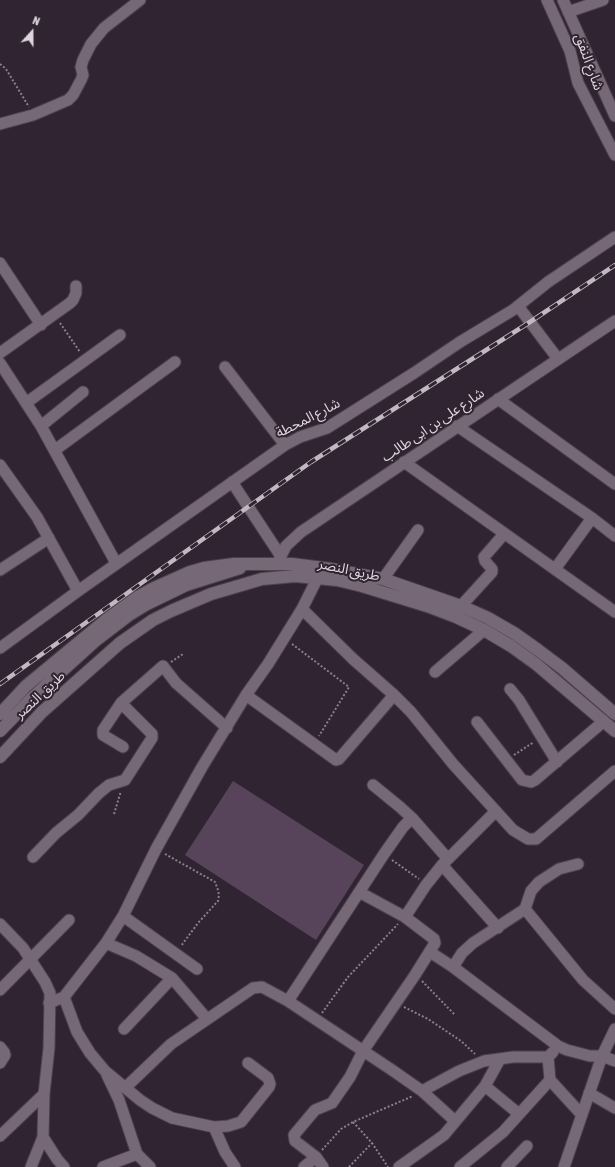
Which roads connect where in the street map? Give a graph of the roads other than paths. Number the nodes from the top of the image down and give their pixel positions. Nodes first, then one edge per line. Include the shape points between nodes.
1 (140, 0) edge
2 (547, 0) edge
3 (562, 0) edge
4 (603, 0) edge
5 (568, 12) junction
6 (615, 116) edge
7 (0, 124) edge
8 (615, 155) edge
9 (615, 237) edge
10 (0, 263) edge
11 (76, 286) dead end
12 (518, 306) junction
13 (615, 321) edge
14 (41, 325) junction
15 (120, 335) dead end
16 (0, 353) edge
17 (558, 359) junction
18 (175, 362) dead end
19 (0, 363) edge
20 (224, 367) dead end
21 (83, 392) dead end
22 (498, 399) junction
23 (26, 403) junction
24 (41, 426) junction
25 (457, 426) junction
26 (285, 445) junction
27 (55, 450) junction
28 (404, 462) junction
29 (2, 472) edge
30 (232, 482) junction
31 (615, 484) edge
32 (592, 518) junction
33 (418, 530) dead end
34 (504, 534) junction
35 (615, 536) edge
36 (49, 538) junction
37 (279, 559) junction
38 (116, 563) junction
39 (255, 564) junction
40 (0, 570) edge
41 (555, 570) junction
42 (318, 577) junction
43 (383, 579) junction
44 (208, 583) junction
45 (78, 591) junction
46 (462, 606) junction
47 (302, 609) junction
48 (615, 612) edge
49 (484, 630) junction
50 (0, 648) edge
51 (435, 672) dead end
52 (510, 689) dead end
53 (246, 695) junction
54 (394, 695) junction
55 (120, 704) junction
56 (0, 714) edge
57 (615, 714) edge
58 (604, 721) junction
59 (477, 722) dead end
60 (227, 728) junction
61 (0, 731) edge
62 (615, 731) edge
63 (0, 746) edge
64 (124, 747) dead end
65 (0, 757) edge
66 (557, 762) junction
67 (615, 771) edge
68 (373, 785) dead end
69 (496, 811) junction
70 (412, 818) junction
71 (33, 857) dead end
72 (445, 862) junction
73 (578, 864) dead end
74 (359, 892) junction
75 (525, 909) junction
76 (122, 916) junction
77 (405, 917) junction
78 (69, 920) dead end
79 (0, 924) edge
80 (498, 928) junction
81 (106, 943) junction
82 (430, 952) junction
83 (31, 960) junction
84 (453, 967) junction
85 (198, 969) dead end
86 (172, 978) junction
87 (0, 990) edge
88 (64, 997) junction
89 (288, 1001) junction
90 (49, 1003) junction
91 (615, 1009) edge
92 (207, 1019) junction
93 (124, 1029) dead end
94 (615, 1029) edge
95 (558, 1046) junction
96 (0, 1047) edge
97 (363, 1051) junction
98 (602, 1056) junction
99 (548, 1057) junction
100 (500, 1059) junction
101 (615, 1061) edge
102 (0, 1063) edge
103 (248, 1063) dead end
104 (105, 1071) junction
105 (550, 1080) junction
106 (485, 1086) junction
107 (125, 1088) junction
108 (422, 1091) junction
109 (589, 1093) junction
110 (44, 1094) junction
111 (615, 1108) edge
112 (519, 1114) junction
113 (582, 1115) junction
114 (456, 1121) junction
115 (214, 1127) junction
116 (0, 1136) edge
117 (43, 1137) junction
118 (527, 1146) dead end
119 (137, 1154) junction
120 (316, 1157) junction
121 (31, 1167) edge
122 (64, 1167) edge
123 (103, 1167) edge
124 (150, 1167) edge
125 (235, 1167) edge
126 (304, 1167) edge
127 (323, 1167) edge
128 (399, 1167) edge
129 (460, 1167) edge
130 (507, 1167) edge
131 (564, 1167) edge

1 - 7 street via 104,28 91,44 83,60 81,80 68,100 33,115
2 - 8 street, شارع النفق via 570,51 578,83
3 - 5 street, شارع النفق
4 - 5 street
5 - 6 street, شارع النفق
9 - 12 street, شارع المحطة via 548,282
10 - 14 street
11 - 14 street via 73,300
12 - 17 street
12 - 26 street, شارع المحطة via 335,423
13 - 17 street, شارع على بن ابى طالب
14 - 16 street
15 - 23 street
17 - 22 street, شارع على بن ابى طالب
18 - 27 street
19 - 23 street
20 - 26 street
21 - 24 street
22 - 25 street, شارع على بن ابى طالب
22 - 31 street
23 - 24 street
24 - 27 street
25 - 28 street, شارع على بن ابى طالب
25 - 32 street
26 - 30 street, شارع المحطة
27 - 38 street
28 - 34 street
28 - 37 street, شارع على بن ابى طالب via 301,532 286,546
29 - 36 street via 37,517
30 - 37 street
30 - 38 street, شارع المحطة
32 - 35 street
32 - 41 street
33 - 43 street
34 - 41 street
34 - 46 street via 484,557 484,561 492,568 491,574
36 - 40 street
36 - 45 street
37 - 39 street, طريق النصر
37 - 43 street, طريق النصر via 292,564
38 - 45 street, شارع المحطة
39 - 44 street
39 - 56 street, طريق النصر via 204,568 136,598 106,619 26,686
41 - 48 street
42 - 44 street via 285,572 258,573
42 - 47 street
42 - 49 street, طريق النصر via 362,586 420,604
42 - 65 street, طريق النصر via 262,579 211,594 153,620 120,643 42,712
43 - 46 street, طريق النصر
44 - 61 street via 186,585 147,604 111,628 32,698
44 - 63 street via 171,602 118,635 39,705
45 - 50 street, شارع المحطة
46 - 57 street, طريق النصر via 514,633 562,668
47 - 53 street
47 - 54 street via 353,660
49 - 51 street
49 - 58 street, طريق النصر via 536,664
52 - 66 street
53 - 54 street via 338,760
53 - 60 street
54 - 69 street
55 - 60 street via 163,666 176,683
55 - 64 street via 103,730 103,735
55 - 71 street via 152,734 152,738 125,780 109,785 99,793
58 - 62 street, طريق النصر
58 - 66 street
59 - 66 street via 522,780 536,780
60 - 76 street via 156,849
67 - 69 street via 536,838 528,839 513,830
68 - 70 street
69 - 72 street
70 - 72 street
70 - 74 street via 403,827
72 - 77 street
72 - 80 street
73 - 75 street via 559,869 539,882 531,892
74 - 77 street
74 - 89 street
75 - 80 street
75 - 91 street via 583,980
76 - 81 street
76 - 85 street
77 - 82 street via 435,940
78 - 83 street
79 - 83 street
80 - 84 street via 470,946
81 - 86 street via 136,956
81 - 88 street
82 - 84 street
82 - 97 street
83 - 87 street
83 - 90 street via 50,993
84 - 95 street
86 - 92 street
86 - 93 street
88 - 90 street
88 - 104 street via 77,1032
89 - 92 street via 262,987 252,988
89 - 97 street
90 - 110 street via 49,1048
92 - 107 street via 171,1044
94 - 98 street
95 - 98 street via 590,1056
95 - 99 street
96 - 102 street via 5,1055
97 - 108 street
97 - 120 street via 350,1077 332,1103 315,1110 294,1135 295,1141
98 - 101 street
98 - 109 street
99 - 100 street
99 - 105 street
100 - 106 street
100 - 108 street via 484,1061 459,1071
103 - 115 street via 268,1078 269,1087 241,1122
104 - 107 street
104 - 119 street via 119,1100
105 - 112 street
105 - 113 street
106 - 112 street
106 - 114 street
107 - 115 street via 152,1108 172,1118
108 - 114 street
109 - 111 street
109 - 113 street
110 - 116 street
110 - 117 street
112 - 129 street via 503,1132
113 - 131 street
114 - 128 street via 444,1135
115 - 125 street
117 - 121 street
117 - 122 street
118 - 130 street
119 - 123 street
119 - 124 street
120 - 126 street
120 - 127 street

